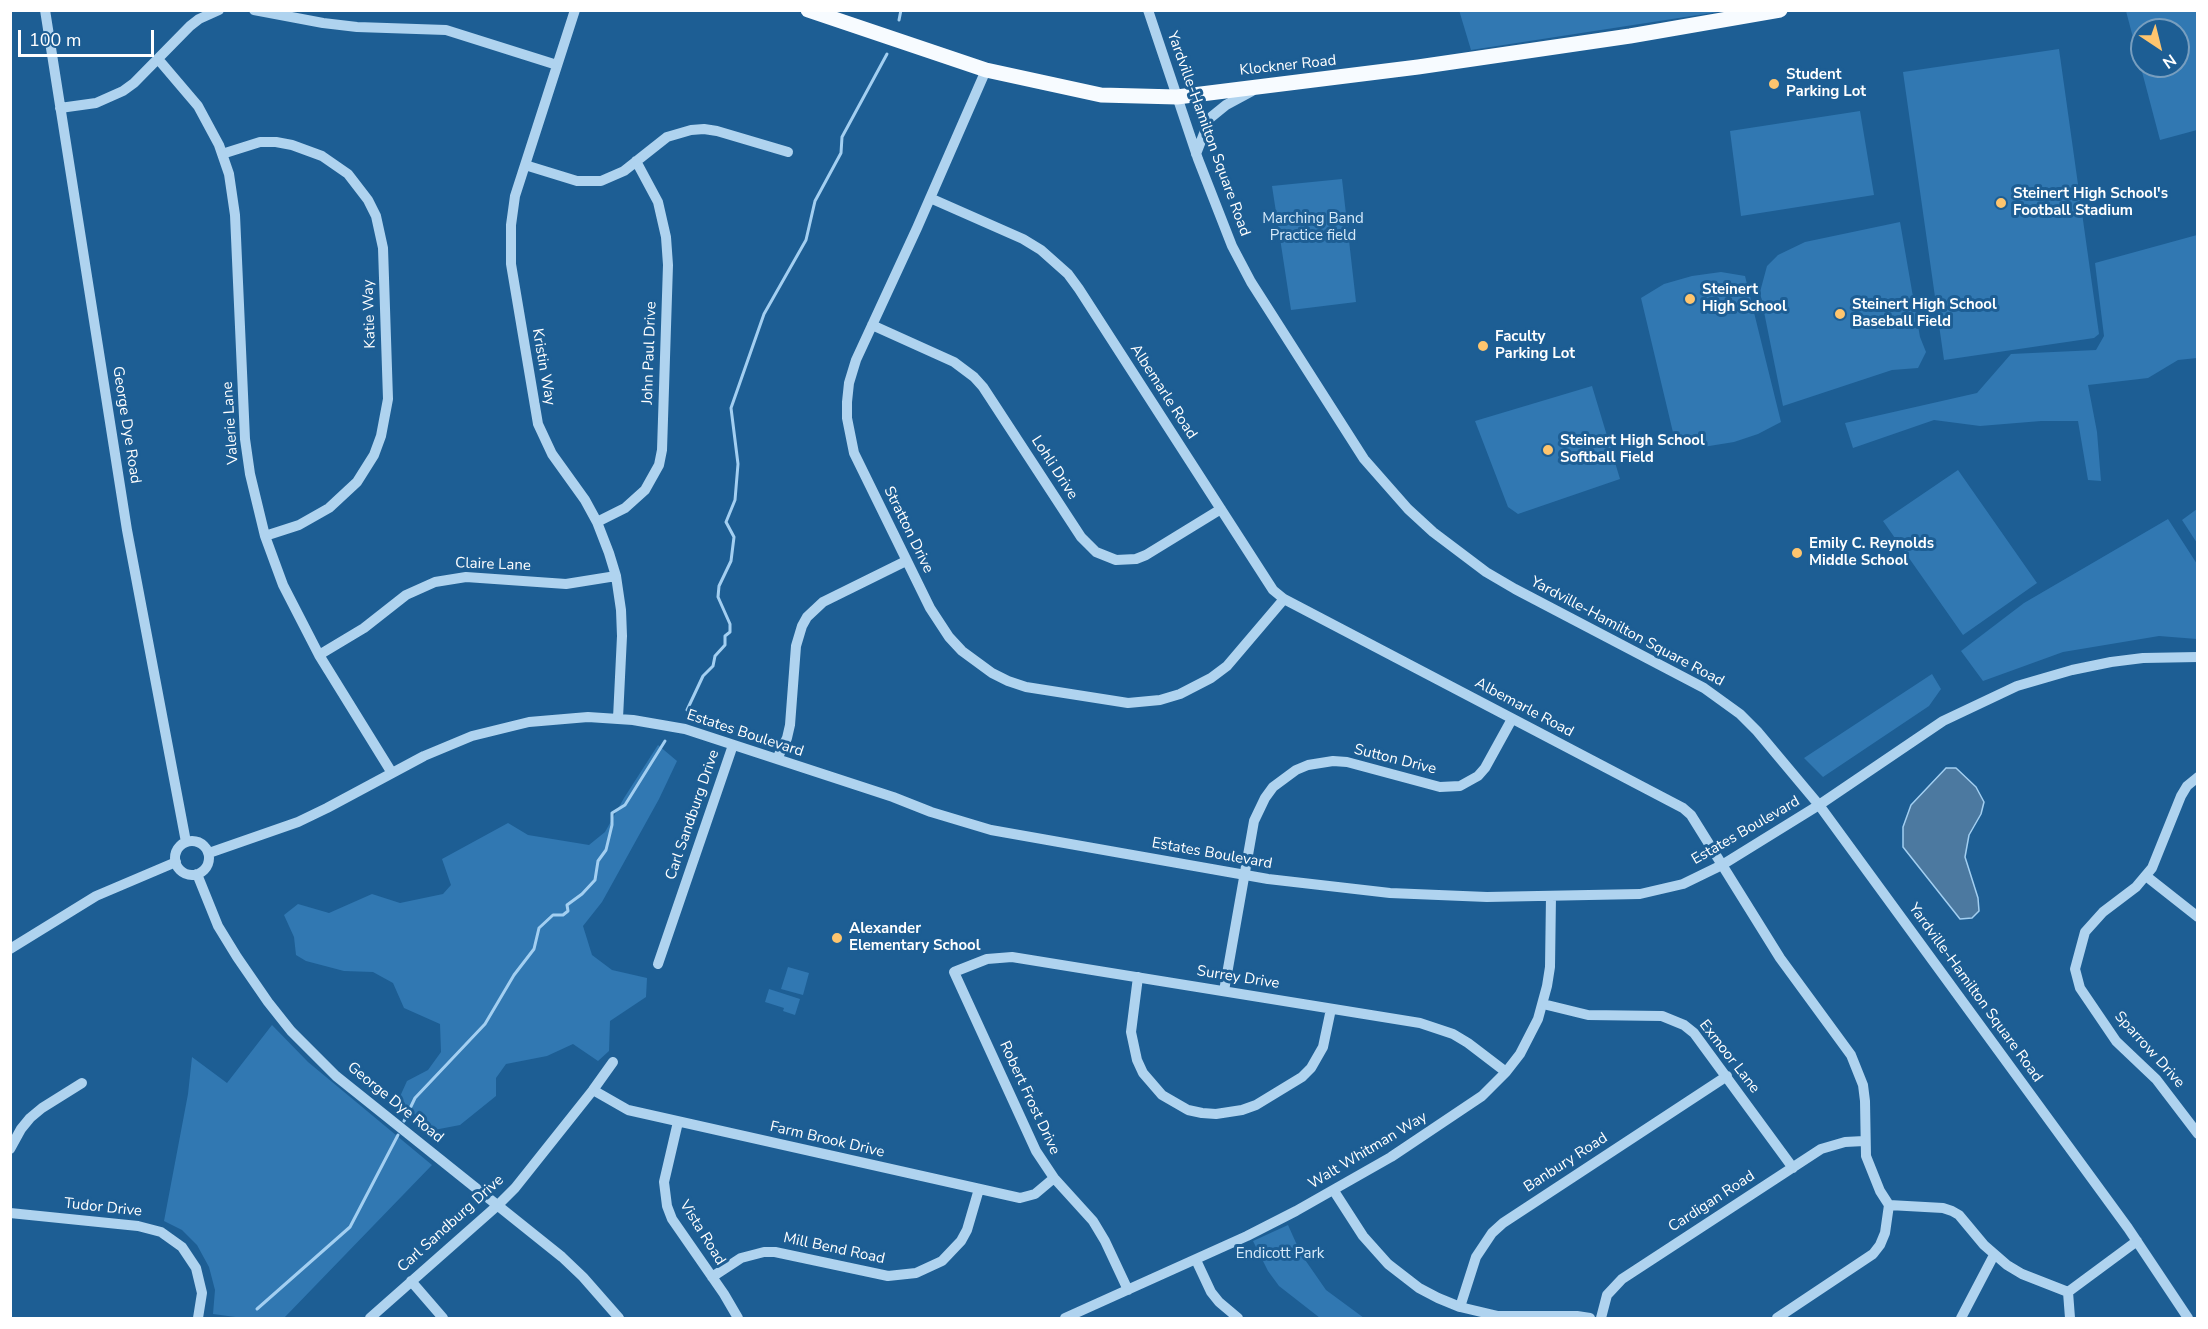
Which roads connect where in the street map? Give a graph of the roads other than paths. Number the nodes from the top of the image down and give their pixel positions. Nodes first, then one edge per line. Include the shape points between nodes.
1 (45, 10) edge
2 (219, 10) edge
3 (254, 10) edge
4 (574, 10) edge
5 (808, 10) edge
6 (1148, 10) edge
7 (1780, 10) edge
8 (158, 59) junction
9 (557, 65) junction
10 (986, 70) junction
11 (1259, 87) junction
12 (1177, 97) junction
13 (60, 108) junction
14 (788, 152) dead end
15 (222, 154) junction
16 (1196, 155) junction
17 (636, 161) junction
18 (525, 165) junction
19 (930, 198) junction
20 (872, 325) junction
21 (1221, 509) junction
22 (597, 522) junction
23 (265, 536) junction
24 (906, 561) junction
25 (616, 576) junction
26 (1284, 599) junction
27 (319, 655) junction
28 (2198, 657) edge
29 (618, 718) junction
30 (1512, 719) junction
31 (734, 745) junction
32 (777, 759) junction
33 (392, 773) junction
34 (2198, 777) edge
35 (1819, 805) junction
36 (186, 842) junction
37 (209, 853) junction
38 (176, 862) junction
39 (1722, 865) junction
40 (197, 874) junction
41 (1245, 875) junction
42 (2146, 876) junction
43 (1551, 896) junction
44 (2198, 917) edge
45 (10, 949) edge
46 (658, 964) dead end
47 (954, 972) joint
48 (1138, 977) junction
49 (1224, 991) junction
50 (1543, 1004) junction
51 (1331, 1009) junction
52 (613, 1062) dead end
53 (1506, 1072) junction
54 (1727, 1076) junction
55 (82, 1083) dead end
56 (593, 1090) junction
57 (678, 1122) junction
58 (2198, 1134) edge
59 (1864, 1141) junction
60 (10, 1149) edge
61 (1793, 1168) junction
62 (1053, 1178) junction
63 (979, 1189) junction
64 (1334, 1191) junction
65 (498, 1205) junction
66 (1889, 1205) junction
67 (10, 1213) edge
68 (2137, 1241) junction
69 (1994, 1255) junction
70 (1196, 1260) junction
71 (712, 1277) junction
72 (411, 1281) junction
73 (1128, 1290) junction
74 (2068, 1292) junction
75 (1460, 1307) junction
76 (198, 1318) edge
77 (369, 1318) edge
78 (443, 1318) edge
79 (619, 1318) edge
80 (738, 1318) edge
81 (1065, 1318) edge
82 (1238, 1318) edge
83 (1590, 1318) edge
84 (1601, 1318) edge
85 (1777, 1318) edge
86 (1961, 1318) edge
87 (2070, 1318) edge
88 (2188, 1318) edge

1 - 13 street, George Dye Road
2 - 8 street via 199,19
3 - 9 street via 357,27 446,30
4 - 9 street, Kristin Way
5 - 10 main road, Klockner Road
6 - 12 street, Yardville-Hamilton Square Road
7 - 11 main road, Klockner Road via 1418,68
8 - 13 street via 134,83 110,98
8 - 15 street, Valerie Lane via 198,106
9 - 18 street, Kristin Way
10 - 12 main road, Klockner Road via 1101,95
10 - 19 street, Stratton Drive
11 - 12 main road, Klockner Road
11 - 16 street via 1210,118
12 - 16 street, Yardville-Hamilton Square Road
13 - 36 street, George Dye Road via 127,530
14 - 17 street via 717,130 691,130 667,137
15 - 23 street, Valerie Lane via 235,215 245,439
15 - 23 street, Katie Way via 260,142 276,142 322,156 348,174 368,200 383,248 388,399 374,454 357,482 330,508 299,525
16 - 35 street, Yardville-Hamilton Square Road via 1232,246 1251,282 1364,459 1408,509 1486,572 1721,699 1757,730
17 - 18 street via 611,178 589,182
17 - 22 street, John Paul Drive via 658,202 667,245 662,450 659,465 645,490 625,508
18 - 22 street, Kristin Way via 515,196 510,244 533,405 544,440
19 - 20 street, Stratton Drive
19 - 21 street, Albemarle Road via 1023,239 1068,274
20 - 21 street, Lohli Drive via 954,362 975,377 1081,537 1105,557 1126,560 1146,555
20 - 24 street, Stratton Drive via 849,383 849,437
21 - 26 street, Albemarle Road via 1273,590
22 - 25 street, Kristin Way
23 - 27 street, Valerie Lane via 283,585
24 - 26 street, Stratton Drive via 938,622 976,663 1026,687 1116,703 1160,700 1211,678 1227,666
24 - 32 street via 823,602 807,616 798,637 790,725
25 - 27 street, Claire Lane via 579,583 466,577 435,582 406,595 364,628
25 - 29 street, Kristin Way via 622,636
26 - 30 street, Albemarle Road
27 - 33 street, Valerie Lane
28 - 35 street, Estates Boulevard via 2111,662 2018,686 1943,721
29 - 31 street, Estates Boulevard via 685,729
29 - 33 street, Estates Boulevard via 555,719 503,727 447,746
30 - 39 street, Albemarle Road via 1683,808
30 - 41 street, Sutton Drive via 1485,768 1460,786 1440,787 1347,762 1332,761 1296,770 1273,787 1258,809
31 - 32 street, Estates Boulevard
31 - 46 street, Carl Sandburg Drive
32 - 41 street, Estates Boulevard via 991,830
33 - 37 street, Estates Boulevard via 298,822
34 - 42 street, Sparrow Drive via 2181,796
35 - 39 street, Estates Boulevard
35 - 68 street, Yardville-Hamilton Square Road
36 - 37 street via 200,842
36 - 38 street via 176,852
37 - 40 street via 208,864
38 - 40 street via 184,872
38 - 45 street via 96,896
39 - 43 street, Estates Boulevard via 1683,884 1651,892
39 - 59 street, Albemarle Road via 1780,958 1851,1055 1863,1085
40 - 65 street, George Dye Road via 237,957 291,1030 336,1076
41 - 43 street, Estates Boulevard via 1390,893
41 - 49 street, Sutton Drive
42 - 44 street
42 - 58 street, Sparrow Drive via 2091,923 2077,957 2076,977 2116,1041 2156,1078
43 - 50 street, Walt Whitman Way via 1550,967
47 - 48 street, Surrey Drive via 987,959 1012,957
47 - 62 street, Robert Frost Drive via 1036,1151
48 - 49 street, Surrey Drive
48 - 51 street via 1131,1032 1143,1073 1162,1095 1188,1110 1202,1113 1229,1114 1256,1105 1302,1077 1323,1047
49 - 51 street, Surrey Drive
50 - 53 street, Walt Whitman Way via 1530,1038
50 - 54 street, Exmoor Lane via 1588,1014 1653,1014 1674,1019 1694,1033
51 - 53 street, Surrey Drive via 1437,1028 1468,1043
52 - 56 street, Carl Sandburg Drive
53 - 64 street, Walt Whitman Way via 1482,1096 1446,1121
54 - 61 street, Exmoor Lane
54 - 75 street, Banbury Road via 1503,1223 1476,1257
55 - 60 street via 30,1118
56 - 57 street, Farm Brook Drive via 628,1110
56 - 65 street, Carl Sandburg Drive
57 - 63 street, Farm Brook Drive
57 - 71 street, Vista Road via 664,1182 667,1206
59 - 61 street, Cardigan Road via 1821,1149
59 - 66 street, Albemarle Road via 1869,1168
61 - 84 street, Cardigan Road via 1622,1279 1607,1295
62 - 63 street, Farm Brook Drive via 1028,1197
62 - 73 street, Robert Frost Drive via 1093,1221
63 - 71 street, Mill Bend Road via 968,1230 961,1241 942,1261 916,1273 888,1276 764,1252 741,1258
64 - 70 street, Walt Whitman Way
64 - 75 street via 1363,1236 1388,1264 1419,1288
65 - 72 street, Carl Sandburg Drive
65 - 79 street, George Dye Road via 569,1263
66 - 69 street via 1952,1210
66 - 85 street via 1885,1233 1873,1254
67 - 76 street, Tudor Drive via 138,1226 161,1232 182,1247 196,1268 202,1293
68 - 74 street
68 - 88 street, Yardville-Hamilton Square Road
69 - 74 street via 2022,1274
69 - 86 street
70 - 73 street, Walt Whitman Way
70 - 82 street via 1211,1292
71 - 80 street, Vista Road
72 - 77 street, Carl Sandburg Drive
72 - 78 street
73 - 81 street, Walt Whitman Way
74 - 87 street
75 - 83 street via 1498,1316

